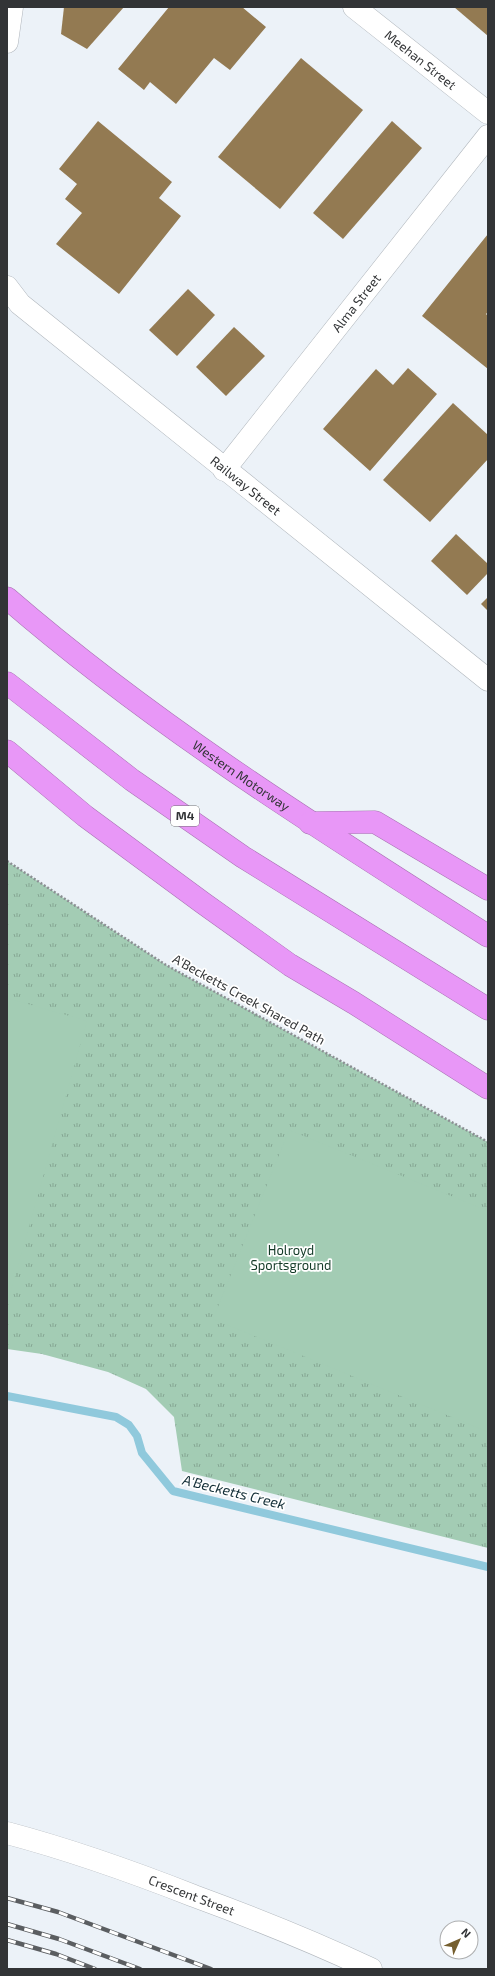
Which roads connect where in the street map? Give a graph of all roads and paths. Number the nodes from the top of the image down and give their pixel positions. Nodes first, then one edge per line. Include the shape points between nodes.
1 (12, 7) edge
2 (354, 7) edge
3 (7, 42) edge
4 (488, 113) edge
5 (488, 136) edge
6 (7, 287) edge
7 (224, 470) junction
8 (7, 598) edge
9 (488, 680) edge
10 (7, 683) edge
11 (7, 751) edge
12 (310, 823) junction
13 (7, 861) edge
14 (488, 889) edge
15 (488, 936) edge
16 (488, 1009) edge
17 (488, 1088) edge
18 (488, 1142) edge
19 (7, 1833) edge
20 (371, 1969) edge

1 - 3 street
2 - 4 street, Meehan Street
5 - 7 street, Alma Street
6 - 7 street, Railway Street via 20,304
7 - 9 street, Railway Street
8 - 12 highway, Western Motorway via 142,705
10 - 16 highway, M4 via 132,780 243,857
11 - 17 highway via 85,816 290,965
12 - 14 highway via 375,822
12 - 15 highway, Western Motorway
13 - 18 path, A'Becketts Creek Shared Path via 166,965
19 - 20 street, Crescent Street via 157,1881 253,1918

